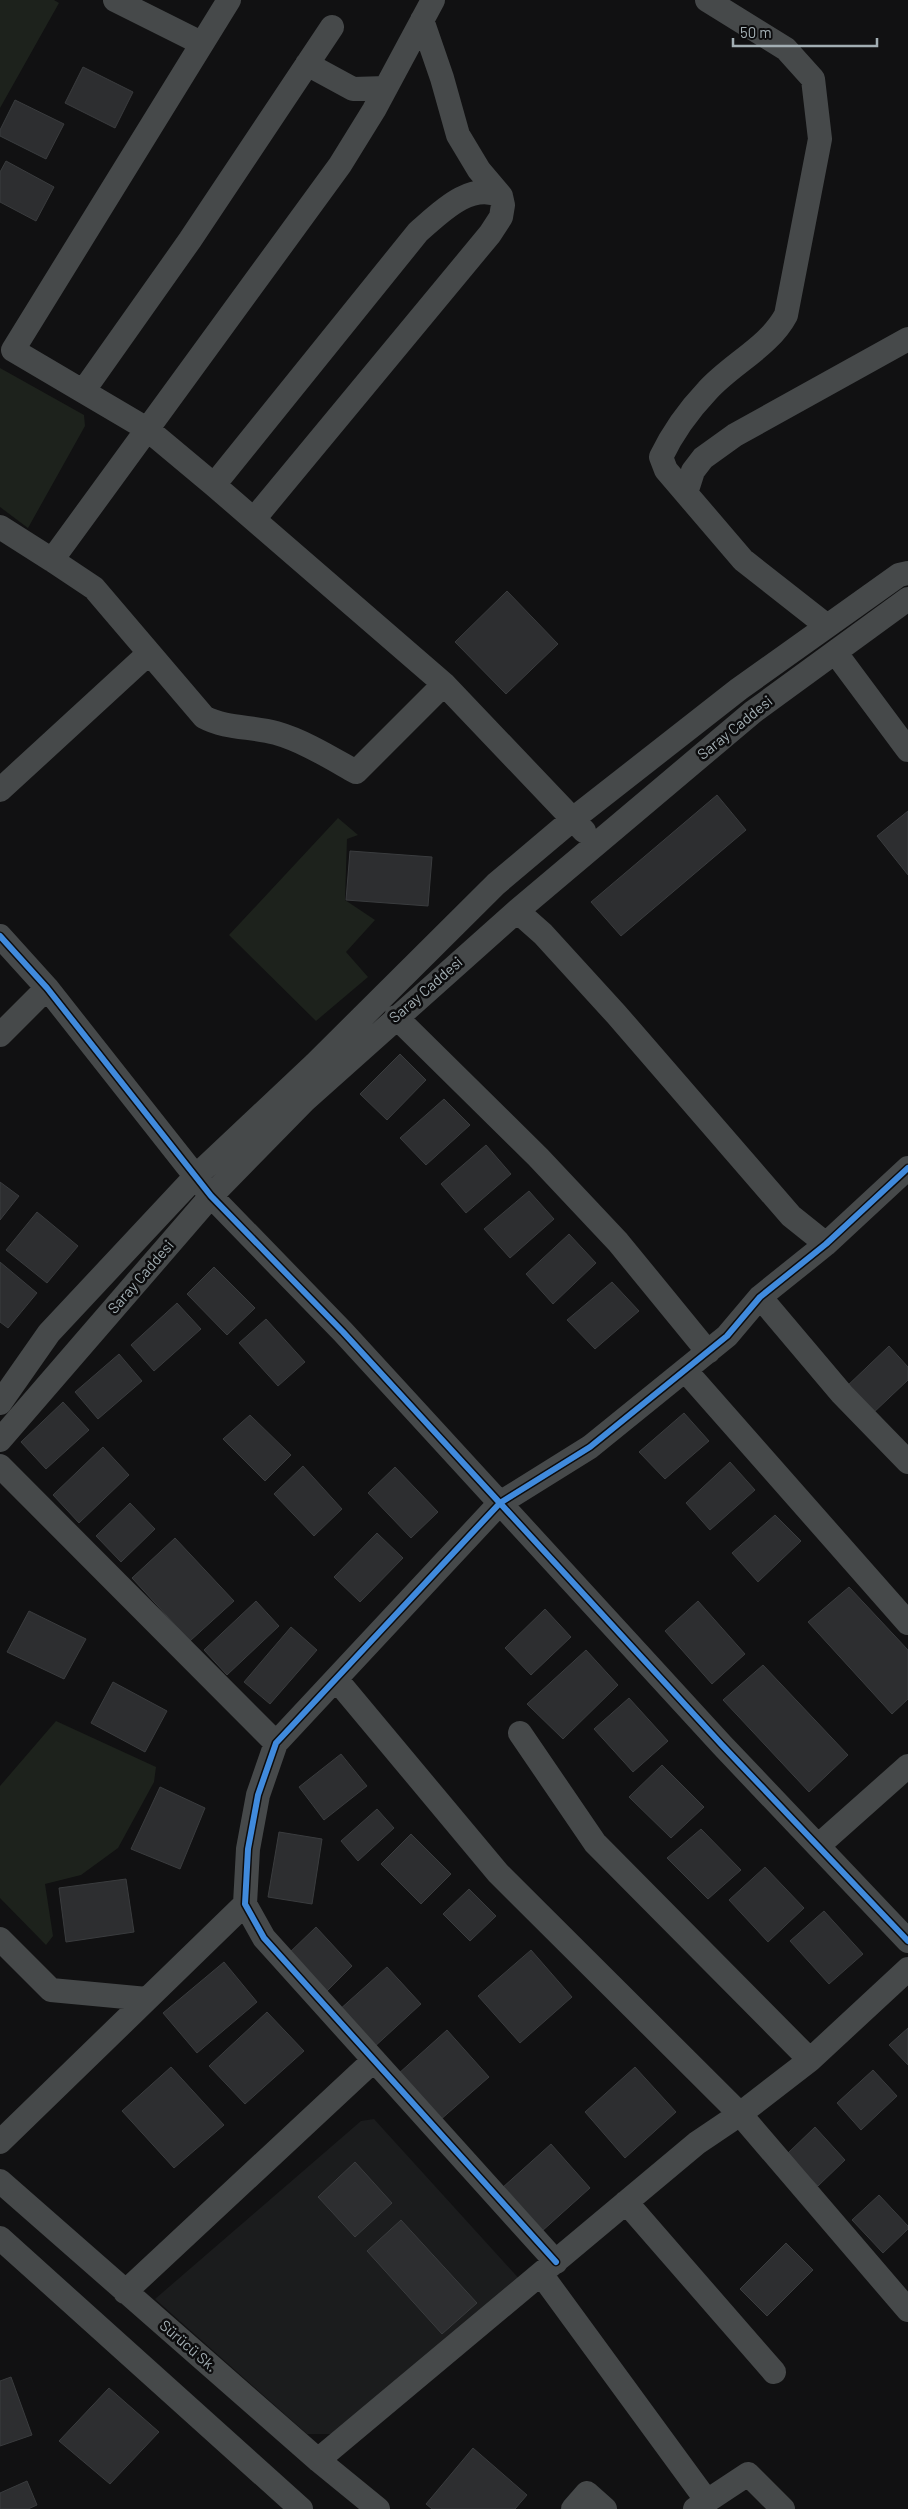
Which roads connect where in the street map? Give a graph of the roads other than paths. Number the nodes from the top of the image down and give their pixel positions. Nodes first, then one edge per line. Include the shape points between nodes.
1 (115, 0) edge
2 (229, 0) edge
3 (706, 0) edge
4 (427, 10) edge
5 (332, 27) dead end
6 (202, 43) junction
7 (307, 64) junction
8 (386, 88) junction
9 (501, 196) junction
10 (908, 339) edge
11 (84, 390) junction
12 (147, 429) junction
13 (214, 485) junction
14 (686, 493) junction
15 (254, 519) junction
16 (0, 527) edge
17 (52, 560) junction
18 (908, 573) edge
19 (908, 599) edge
20 (827, 626) junction
21 (834, 652) junction
22 (148, 654) junction
23 (444, 684) junction
24 (908, 750) edge
25 (0, 790) edge
26 (573, 819) junction
27 (596, 843) junction
28 (517, 911) junction
29 (0, 936) edge
30 (47, 988) junction
31 (396, 1016) junction
32 (0, 1035) edge
33 (908, 1168) edge
34 (196, 1177) junction
35 (211, 1196) junction
36 (826, 1244) junction
37 (760, 1297) junction
38 (708, 1352) junction
39 (685, 1370) junction
40 (0, 1403) edge
41 (0, 1440) edge
42 (908, 1462) edge
43 (0, 1466) edge
44 (500, 1503) junction
45 (908, 1623) edge
46 (336, 1679) junction
47 (520, 1733) dead end
48 (276, 1743) junction
49 (908, 1766) edge
50 (818, 1846) junction
51 (245, 1904) junction
52 (0, 1939) edge
53 (908, 1941) edge
54 (908, 1969) edge
55 (148, 1999) junction
56 (374, 2060) junction
57 (810, 2060) junction
58 (740, 2114) junction
59 (0, 2142) edge
60 (0, 2182) edge
61 (626, 2202) junction
62 (0, 2238) edge
63 (549, 2268) junction
64 (125, 2292) junction
65 (908, 2310) edge
66 (774, 2372) dead end
67 (318, 2460) junction
68 (701, 2505) edge
69 (301, 2509) edge
70 (378, 2509) edge
71 (573, 2509) edge
72 (605, 2509) edge
73 (783, 2509) edge

1 - 6 street
2 - 6 street
3 - 14 street via 786,50 813,79 820,139 786,315 778,330 707,391 669,441 661,457 666,470
4 - 8 street
4 - 9 street via 458,135 479,170
5 - 7 street
6 - 11 street via 14,350
7 - 8 street via 353,89
7 - 11 street via 190,240
8 - 12 street via 340,165
9 - 13 street via 492,192 472,193 446,208 418,232
9 - 15 street via 501,216 490,234
10 - 14 street via 735,435 703,458 692,471
11 - 12 street
12 - 13 street
12 - 17 street
13 - 15 street
14 - 20 street via 743,560
15 - 23 street
16 - 17 street
17 - 22 street via 94,588
18 - 20 street, Saray Caddesi via 898,576
19 - 21 street, Saray Caddesi
20 - 26 street, Saray Caddesi via 739,688
21 - 24 street
21 - 27 street, Saray Caddesi via 753,712
22 - 23 street via 204,717 216,724 276,733 356,772
22 - 25 street
23 - 26 street
26 - 27 street
26 - 34 street, Saray Caddesi via 496,884
27 - 28 street, Saray Caddesi
28 - 31 street, Saray Caddesi
28 - 36 street via 543,934 616,1014 791,1216
29 - 30 street
30 - 32 street
30 - 34 street
31 - 35 street, Saray Caddesi via 304,1101
31 - 38 street via 618,1242
33 - 36 street
34 - 35 street
34 - 40 street, Saray Caddesi via 49,1333
35 - 41 street, Saray Caddesi
35 - 44 street via 343,1332
36 - 37 street
37 - 38 street via 727,1336
37 - 42 street via 842,1394
38 - 39 street
39 - 44 street via 590,1447
39 - 45 street
43 - 48 street
44 - 46 street
44 - 50 street
46 - 48 street
46 - 58 street via 498,1874
47 - 57 street via 595,1842
48 - 51 street via 258,1795 248,1849
49 - 50 street
50 - 53 street
51 - 55 street
51 - 56 street via 264,1938
52 - 55 street via 50,1990
54 - 57 street
55 - 59 street
56 - 63 street
56 - 64 street
57 - 58 street
58 - 61 street via 697,2142
58 - 65 street
60 - 64 street, Sürücü Sk.
61 - 63 street
61 - 66 street
62 - 69 street
63 - 67 street
63 - 68 street
64 - 67 street, Sürücü Sk.
67 - 70 street, Sürücü Sk.
68 - 73 street via 748,2474
71 - 72 street via 587,2494

